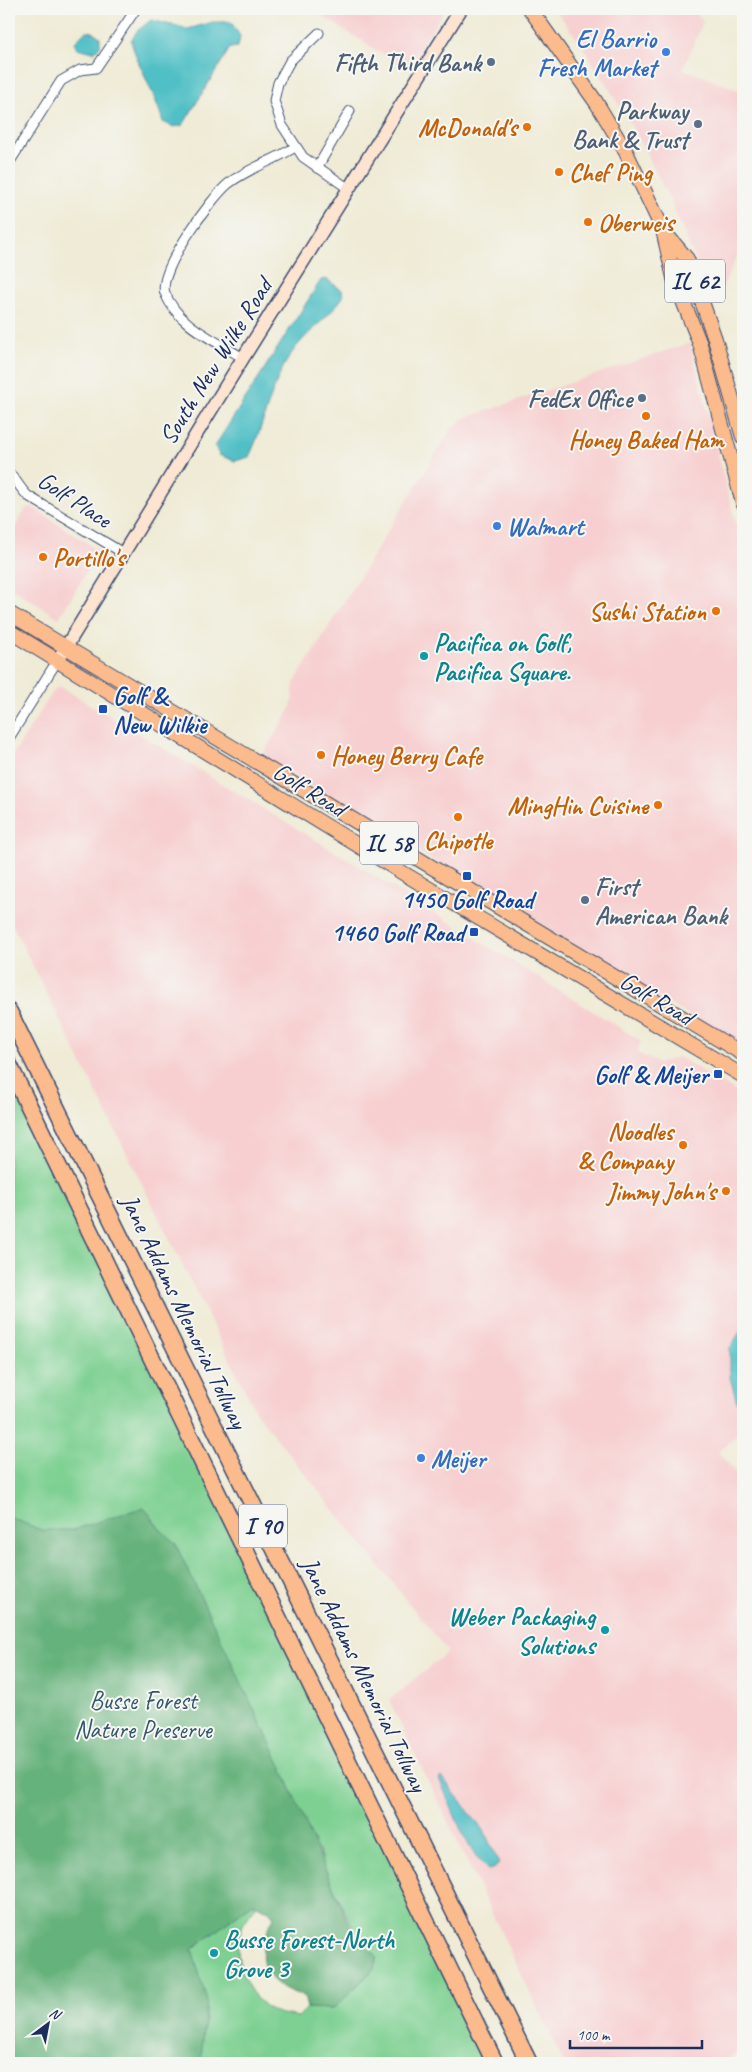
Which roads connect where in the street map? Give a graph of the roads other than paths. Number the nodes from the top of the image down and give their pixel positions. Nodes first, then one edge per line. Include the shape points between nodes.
1 (136, 9) edge
2 (461, 9) edge
3 (530, 9) edge
4 (319, 33) dead end
5 (350, 111) dead end
6 (295, 147) junction
7 (9, 163) edge
8 (317, 168) junction
9 (349, 188) junction
10 (663, 230) junction
11 (243, 358) junction
12 (743, 437) edge
13 (9, 473) edge
14 (743, 503) edge
15 (123, 553) junction
16 (9, 613) edge
17 (9, 631) edge
18 (66, 647) junction
19 (57, 661) junction
20 (9, 738) edge
21 (9, 1012) edge
22 (743, 1054) edge
23 (9, 1065) edge
24 (743, 1076) edge
25 (517, 2039) junction
26 (494, 2063) edge
27 (529, 2063) edge
28 (542, 2063) edge

1 - 7 street via 96,68 80,70 62,81
2 - 9 main road, South New Wilke Road
3 - 10 main road, IL 62 via 596,102 626,152
4 - 6 street via 290,61 278,83 274,101 282,126
5 - 8 street
6 - 8 street
6 - 11 street via 228,184 199,218 165,280 164,292 185,322
8 - 9 street
9 - 11 main road, South New Wilke Road
10 - 12 main road, IL 62 via 687,259 718,348
10 - 14 main road, IL 62 via 674,278 700,344
11 - 15 main road, South New Wilke Road
13 - 15 street, Golf Place via 28,496
15 - 18 main road, South New Wilke Road
16 - 18 main road, Golf Road / IL 58
17 - 19 main road, Golf Road / IL 58
18 - 19 main road, South New Wilke Road
18 - 22 main road, Golf Road / IL 58
19 - 20 street, South New Wilke Road
19 - 24 main road, Golf Road / IL 58
21 - 25 highway, Jane Addams Memorial Tollway / I 90
23 - 26 highway, Jane Addams Memorial Tollway / I 90
25 - 27 highway, Jane Addams Memorial Tollway / I 90
25 - 28 highway

